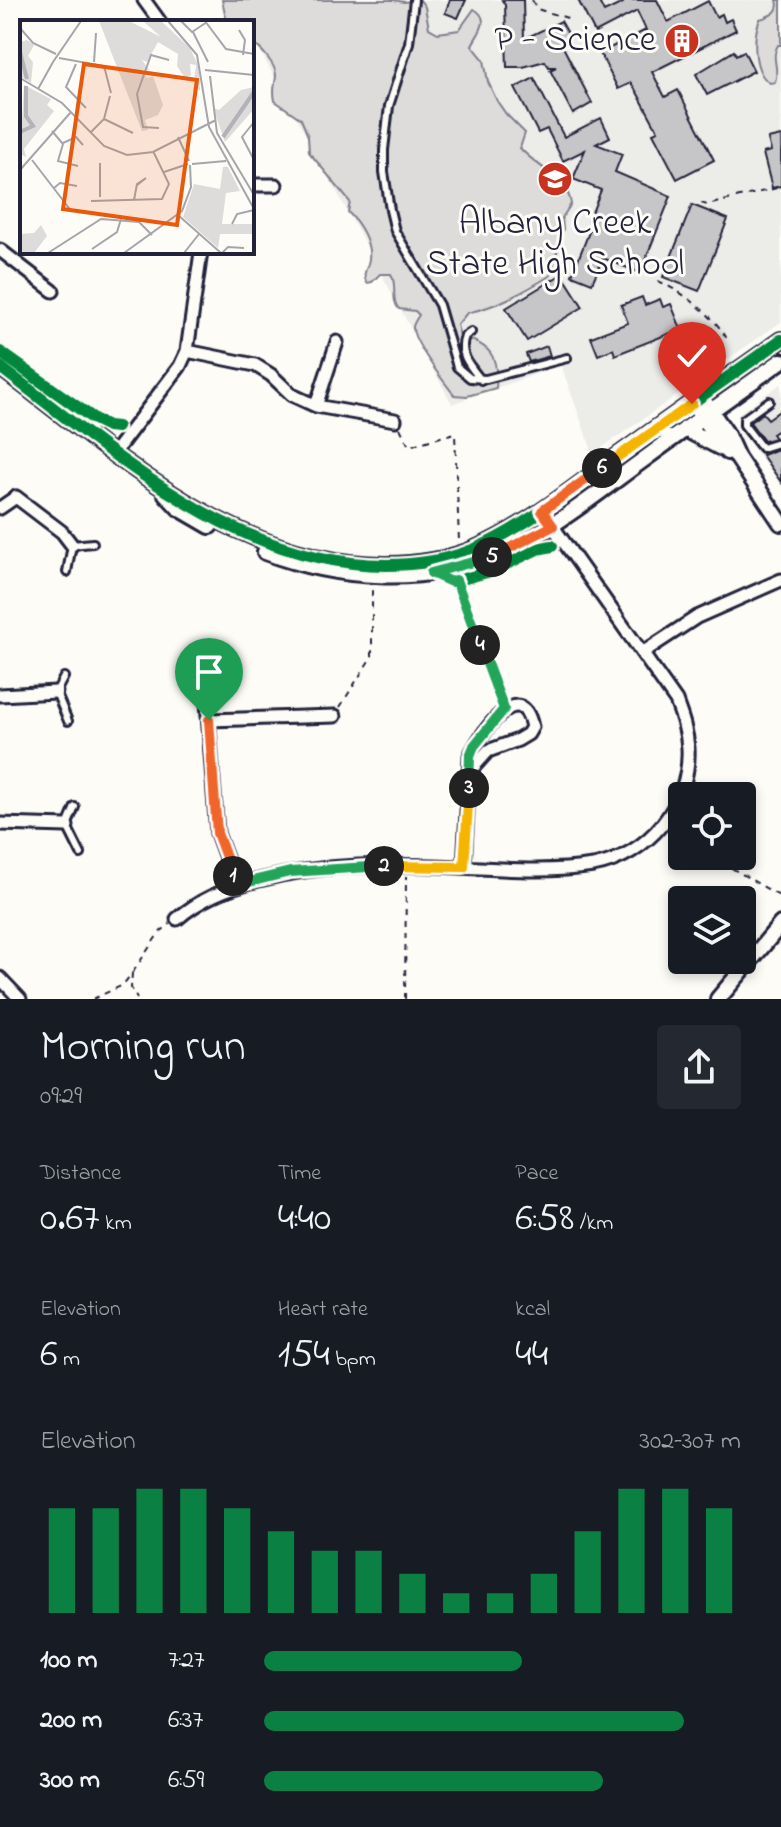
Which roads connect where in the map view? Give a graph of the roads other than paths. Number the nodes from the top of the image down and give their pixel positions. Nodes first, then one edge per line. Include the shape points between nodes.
1 (144, 0) edge
2 (414, 0) edge
3 (159, 20) edge
4 (254, 185) edge
5 (276, 185) dead end
6 (0, 250) edge
7 (201, 254) edge
8 (53, 291) dead end
9 (471, 332) dead end
10 (781, 340) edge
11 (337, 342) dead end
12 (187, 351) junction
13 (567, 358) dead end
14 (781, 361) edge
15 (0, 367) edge
16 (481, 380) junction
17 (697, 400) junction
18 (769, 401) dead end
19 (316, 406) junction
20 (707, 414) junction
21 (395, 420) road end
22 (652, 431) junction
23 (681, 432) junction
24 (781, 443) edge
25 (773, 451) dead end
26 (114, 453) junction
27 (732, 454) junction
28 (160, 487) junction
29 (0, 508) edge
30 (542, 511) junction
31 (781, 523) edge
32 (553, 526) junction
33 (93, 543) dead end
34 (72, 545) junction
35 (67, 572) dead end
36 (781, 580) edge
37 (203, 649) dead end
38 (642, 653) junction
39 (64, 677) dead end
40 (56, 692) junction
41 (0, 695) edge
42 (335, 716) road end
43 (209, 720) junction
44 (68, 721) dead end
45 (470, 771) junction
46 (75, 807) dead end
47 (0, 824) edge
48 (67, 826) junction
49 (81, 854) dead end
50 (464, 867) junction
51 (236, 885) junction
52 (177, 919) road end
53 (780, 929) edge
54 (0, 978) edge
55 (20, 999) edge
56 (718, 999) edge

1 - 3 street
2 - 16 lane via 409,43 389,106 384,172 390,210 395,231 439,305 457,367
4 - 5 street
6 - 8 street
7 - 12 street
9 - 16 lane via 462,350
10 - 17 street
11 - 19 street
12 - 19 street via 255,365 292,395
12 - 26 street
13 - 16 lane
14 - 20 street
15 - 26 street
17 - 20 street
17 - 22 street
18 - 24 lane via 743,422 762,448
19 - 21 street
20 - 23 street
20 - 27 street via 736,449
22 - 23 lane via 657,436
22 - 30 street
23 - 27 street
23 - 32 street
24 - 25 lane
26 - 28 street
27 - 31 street
28 - 30 street via 267,544 317,559 364,565 403,565 472,550
28 - 32 street via 179,508 216,530 285,560 347,573 431,573 495,556
29 - 34 street via 16,497
30 - 32 street
32 - 38 street
33 - 34 lane
34 - 35 lane
36 - 38 street via 697,617
37 - 43 street
38 - 50 street via 676,701 688,750 681,793 653,836 614,860 593,866 514,872
39 - 40 lane
40 - 41 street
40 - 44 lane
42 - 43 street
43 - 51 street via 217,833
45 - 45 street via 488,751 528,734 532,727 519,706 504,709 474,746
45 - 50 street
46 - 48 lane
47 - 48 street
48 - 49 lane
50 - 51 street via 342,867
51 - 52 street via 194,904
53 - 56 street
54 - 55 street

